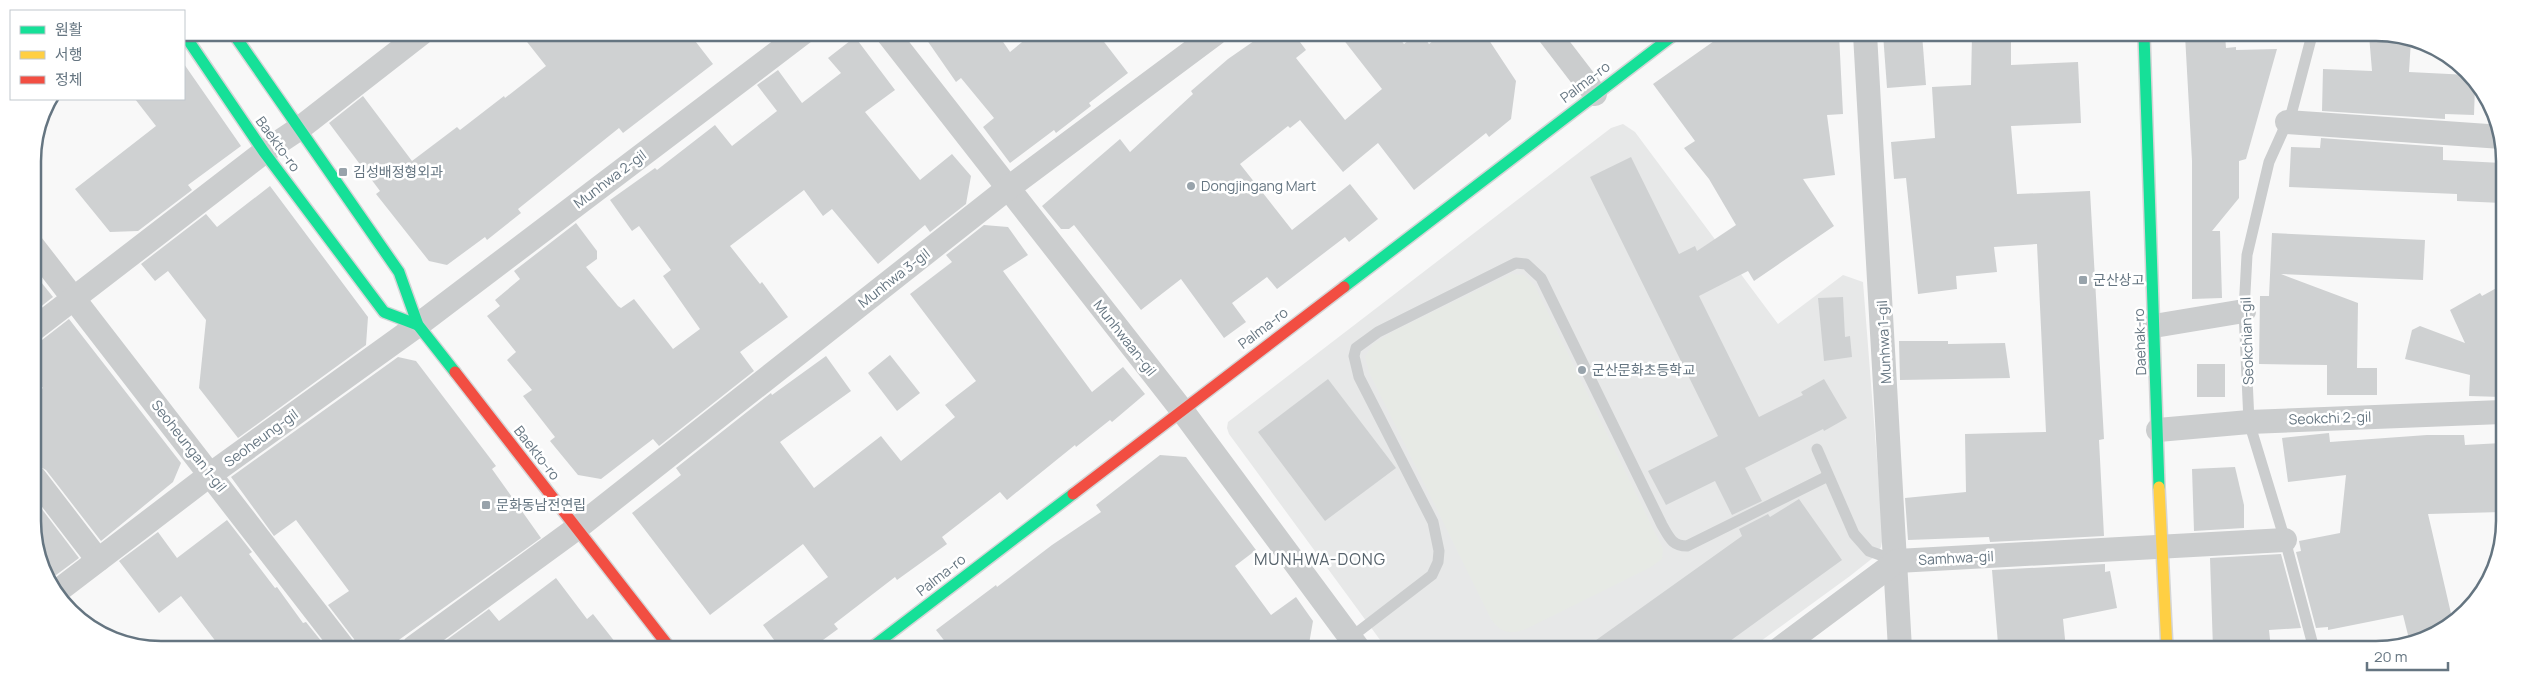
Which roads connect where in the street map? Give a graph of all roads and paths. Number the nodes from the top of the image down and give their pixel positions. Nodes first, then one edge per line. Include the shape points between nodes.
1 (189, 41) edge
2 (239, 41) edge
3 (412, 41) edge
4 (792, 41) edge
5 (893, 41) edge
6 (1206, 41) edge
7 (1554, 41) edge
8 (1665, 41) edge
9 (1865, 41) edge
10 (2144, 41) edge
11 (2310, 41) edge
12 (1595, 94) junction
13 (2287, 122) junction
14 (300, 128) junction
15 (2493, 136) edge
16 (264, 152) junction
17 (1007, 189) junction
18 (42, 257) edge
19 (74, 298) junction
20 (2244, 311) junction
21 (42, 323) edge
22 (418, 325) junction
23 (2154, 326) junction
24 (1181, 409) junction
25 (2496, 412) edge
26 (2249, 422) junction
27 (2158, 430) junction
28 (1817, 449) dead end
29 (211, 474) junction
30 (1828, 476) junction
31 (41, 486) edge
32 (577, 528) junction
33 (2285, 540) junction
34 (2161, 548) junction
35 (98, 560) junction
36 (1897, 561) junction
37 (62, 588) edge
38 (1345, 640) edge
39 (1353, 640) edge
40 (1791, 640) edge
41 (1900, 640) edge
42 (2166, 640) edge
43 (2312, 640) edge
44 (338, 641) edge
45 (422, 641) edge
46 (664, 641) edge
47 (880, 641) edge

1 - 16 street, Baekto-ro
2 - 14 street, Baekto-ro
3 - 14 street
4 - 22 street, Munhwa 2-gil
5 - 17 street, Munhwaan-gil
6 - 17 street, Munhwa 3-gil
7 - 12 street
8 - 12 street, Palma-ro
9 - 36 street, Munhwa 1-gil
10 - 23 street, Daehak-ro
11 - 13 lane, Seokchian-gil
12 - 24 street, Palma-ro
13 - 15 street
13 - 20 lane, Seokchian-gil via 2269,162 2247,255
14 - 16 street
14 - 22 street, Baekto-ro via 399,272
16 - 19 street
16 - 22 street, Baekto-ro via 384,312
17 - 24 street, Munhwaan-gil
17 - 32 street, Munhwa 3-gil
18 - 19 street, Seoheungan 1-gil
19 - 21 street
19 - 29 street, Seoheungan 1-gil
20 - 23 street
20 - 26 lane, Seokchian-gil
22 - 29 street, Seoheung-gil
22 - 32 street, Baekto-ro
23 - 27 street, Daehak-ro
24 - 38 street, Munhwaan-gil
24 - 47 street, Palma-ro
25 - 26 street, Seokchi 2-gil
26 - 27 street, Seokchi 2-gil
26 - 33 lane, Seokchian-gil
27 - 34 street, Daehak-ro
28 - 30 lane
29 - 35 street, Seoheung-gil
29 - 44 street, Seoheungan 1-gil
30 - 36 lane via 1857,538 1869,551
30 - 39 lane via 1687,546 1677,546 1662,525 1541,278 1526,264 1516,263 1378,332 1356,348 1354,356 1359,376 1433,522 1439,551 1432,575
31 - 35 street
32 - 45 street, Munhwa 3-gil
32 - 46 street, Baekto-ro
33 - 34 street, Samhwa-gil
33 - 43 lane, Seokchian-gil
34 - 36 street, Samhwa-gil
34 - 42 street, Daehak-ro
35 - 37 street, Seoheung-gil
36 - 40 street
36 - 41 street, Munhwa 1-gil

